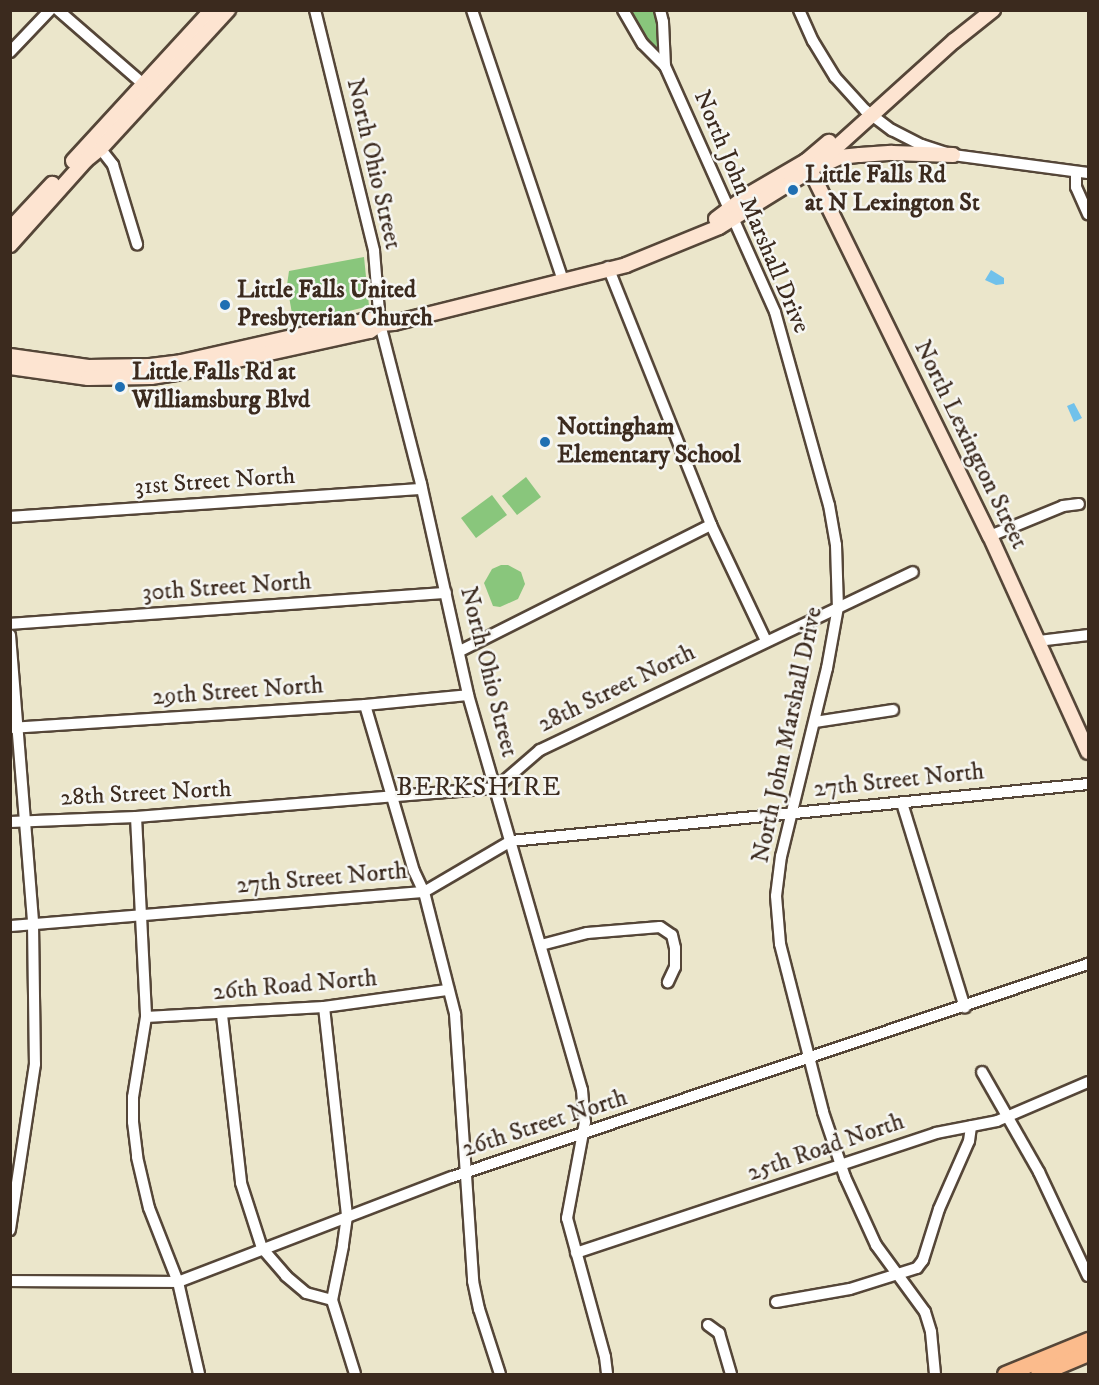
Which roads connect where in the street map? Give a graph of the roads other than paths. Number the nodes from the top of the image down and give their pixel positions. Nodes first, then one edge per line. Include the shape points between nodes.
1 (50, 10) edge
2 (58, 10) edge
3 (212, 10) edge
4 (228, 10) edge
5 (315, 10) edge
6 (472, 10) edge
7 (623, 10) edge
8 (660, 10) edge
9 (799, 10) edge
10 (978, 10) edge
11 (993, 10) edge
12 (10, 52) edge
13 (665, 66) junction
14 (148, 88) junction
15 (869, 112) junction
16 (97, 144) junction
17 (953, 155) junction
18 (808, 165) junction
19 (1076, 172) junction
20 (1089, 173) edge
21 (731, 214) junction
22 (1089, 214) edge
23 (10, 229) edge
24 (137, 244) dead end
25 (10, 245) edge
26 (608, 267) junction
27 (563, 281) junction
28 (380, 324) junction
29 (10, 356) edge
30 (10, 367) edge
31 (422, 489) junction
32 (1079, 504) dead end
33 (10, 517) edge
34 (711, 525) junction
35 (990, 536) junction
36 (913, 572) dead end
37 (446, 593) junction
38 (837, 607) junction
39 (10, 624) edge
40 (10, 635) edge
41 (1089, 635) edge
42 (1038, 640) junction
43 (766, 641) junction
44 (460, 651) junction
45 (468, 695) junction
46 (365, 705) junction
47 (893, 710) dead end
48 (815, 722) junction
49 (14, 727) edge
50 (1089, 752) edge
51 (1089, 784) edge
52 (496, 788) junction
53 (392, 798) junction
54 (902, 803) junction
55 (792, 813) junction
56 (136, 817) junction
57 (10, 822) edge
58 (25, 822) junction
59 (511, 841) junction
60 (424, 892) junction
61 (142, 915) junction
62 (33, 924) junction
63 (10, 926) edge
64 (541, 945) junction
65 (1089, 964) edge
66 (668, 982) dead end
67 (447, 990) junction
68 (324, 1007) junction
69 (965, 1008) junction
70 (222, 1015) junction
71 (146, 1017) junction
72 (809, 1058) junction
73 (982, 1072) dead end
74 (1089, 1082) edge
75 (1008, 1117) junction
76 (971, 1126) junction
77 (582, 1135) junction
78 (841, 1165) junction
79 (466, 1173) junction
80 (347, 1216) junction
81 (10, 1230) edge
82 (262, 1248) junction
83 (576, 1253) junction
84 (898, 1274) junction
85 (1089, 1276) edge
86 (10, 1281) edge
87 (178, 1282) junction
88 (332, 1300) junction
89 (776, 1302) dead end
90 (708, 1325) dead end
91 (1089, 1340) edge
92 (1089, 1353) edge
93 (199, 1374) edge
94 (355, 1374) edge
95 (500, 1374) edge
96 (607, 1374) edge
97 (731, 1374) edge
98 (935, 1374) edge
99 (1005, 1374) edge
100 (1038, 1374) edge

1 - 12 street
2 - 14 street
3 - 14 street
4 - 14 street
5 - 28 street, North Ohio Street via 374,251
6 - 27 street
7 - 13 street, North John Marshall Drive via 643,44
8 - 13 street, North John Marshall Drive
9 - 15 street via 835,77
10 - 15 street
11 - 15 street
13 - 21 street, North John Marshall Drive
14 - 16 street
15 - 17 street via 907,138
15 - 18 street
16 - 23 street
16 - 24 street via 113,165
16 - 25 street
17 - 18 street via 892,153 840,157
17 - 19 street
18 - 21 street via 746,196
18 - 35 street, North Lexington Street
19 - 20 street
19 - 22 street via 1076,186
21 - 26 street via 623,256
21 - 38 street, North John Marshall Drive via 780,325 819,467 836,545
26 - 27 street
26 - 34 street
27 - 28 street
28 - 29 street via 368,320 150,366 88,367
28 - 30 street via 360,333 151,377 88,378
28 - 31 street, North Ohio Street
31 - 33 street, 31st Street North
31 - 37 street, North Ohio Street
32 - 35 street via 1063,506
34 - 43 street
34 - 44 street
35 - 42 street, North Lexington Street
36 - 38 street, 28th Street North
37 - 39 street, 30th Street North
37 - 44 street, North Ohio Street
38 - 43 street, 28th Street North
38 - 48 street, North John Marshall Drive
40 - 49 street
41 - 42 street
42 - 50 street, North Lexington Street
43 - 52 street, 28th Street North via 540,750
44 - 45 street, North Ohio Street
45 - 46 street, 29th Street North
45 - 52 street, North Ohio Street
46 - 49 street, 29th Street North
46 - 53 street
47 - 48 street
48 - 55 street, North John Marshall Drive
49 - 58 street
51 - 54 street, 27th Street North
52 - 53 street, 28th Street North
52 - 59 street, North Ohio Street
53 - 56 street, 28th Street North
53 - 60 street
54 - 55 street, 27th Street North
54 - 69 street
55 - 59 street, 27th Street North
55 - 72 street, North John Marshall Drive via 781,856 777,920
56 - 58 street, 28th Street North
56 - 61 street
57 - 58 street, 28th Street North
58 - 62 street
59 - 60 street, 27th Street North
59 - 64 street, North Ohio Street
60 - 61 street, 27th Street North
60 - 67 street
61 - 62 street, 27th Street North
61 - 71 street
62 - 63 street, 27th Street North
62 - 81 street via 35,1064
64 - 66 street via 587,933 660,927 670,932 674,940 675,967
64 - 77 street, North Ohio Street via 582,1090
65 - 69 street, 26th Street North
67 - 68 street, 26th Road North
67 - 79 street via 458,1036
68 - 70 street, 26th Road North
68 - 80 street
69 - 72 street, 26th Street North
70 - 71 street, 26th Road North
70 - 82 street via 241,1183
71 - 87 street via 133,1096 137,1157 149,1208
72 - 77 street, 26th Street North
72 - 78 street, North John Marshall Drive
73 - 75 street
74 - 75 street, 25th Road North
75 - 76 street, 25th Road North
75 - 85 street
76 - 78 street, 25th Road North via 936,1133
76 - 84 street via 969,1141 939,1209 923,1260 917,1268
77 - 79 street, 26th Street North
77 - 83 street, North Ohio Street via 567,1210
78 - 83 street, 25th Road North
78 - 84 street, North John Marshall Drive via 868,1229
79 - 80 street, 26th Street North
79 - 95 street via 475,1290
80 - 82 street, 26th Street North
80 - 88 street
82 - 87 street, 26th Street North
82 - 88 street via 306,1293
83 - 96 street, North Ohio Street
84 - 89 street via 826,1294
84 - 98 street, North John Marshall Drive via 928,1317
86 - 87 street, 26th Street North
87 - 93 street
88 - 94 street
90 - 97 street via 719,1333
91 - 99 main road
92 - 100 main road

